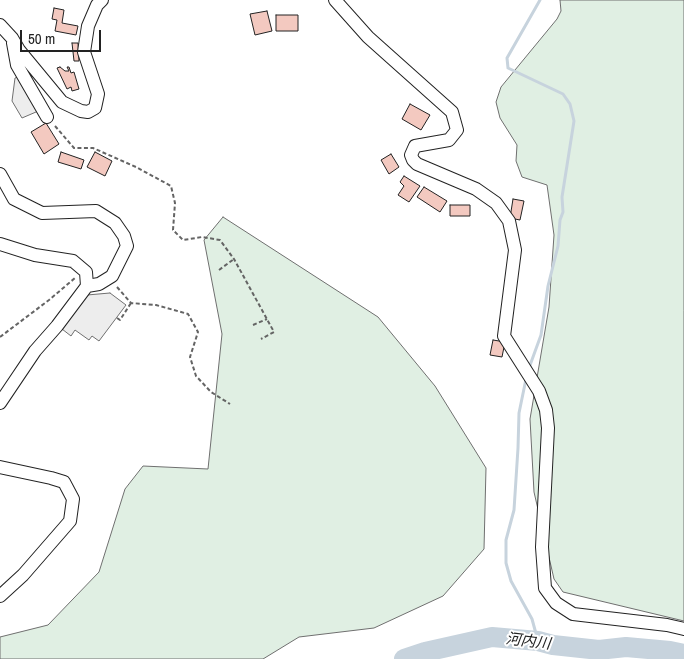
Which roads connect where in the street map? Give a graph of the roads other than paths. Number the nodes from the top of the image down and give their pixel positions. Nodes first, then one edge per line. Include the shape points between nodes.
1 (102, 0) edge
2 (335, 0) edge
3 (0, 26) edge
4 (12, 38) junction
5 (47, 117) road end
6 (0, 174) edge
7 (0, 244) edge
8 (87, 286) junction
9 (0, 403) edge
10 (0, 467) edge
11 (0, 596) edge
12 (684, 629) edge

1 - 4 street via 88,26 84,52 98,94 95,108 88,112 62,102
2 - 12 street via 368,37 452,112 457,130 450,140 415,146 411,155 413,160 476,189 496,203 509,221 515,250 504,336 539,392 548,428 542,547 545,588 556,603 573,614
3 - 4 street
4 - 5 street via 17,65
6 - 8 street via 14,199 42,213 96,211 115,223 127,246 112,276 99,284
7 - 8 street via 35,255 73,261 86,272
8 - 9 street via 35,351
10 - 11 street via 64,482 73,498 70,521

